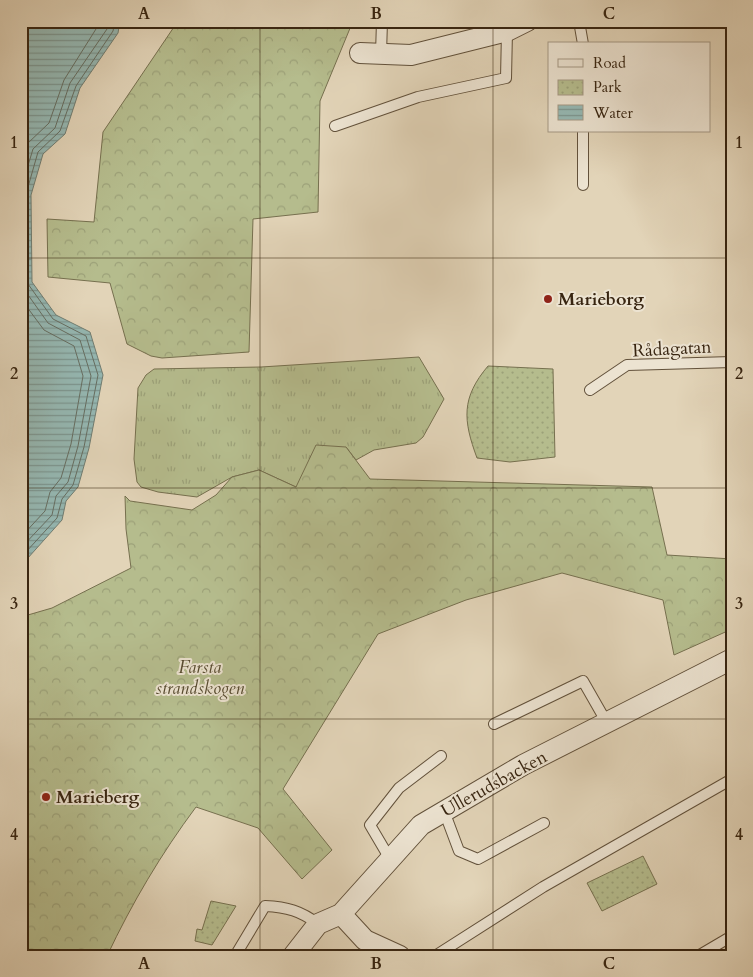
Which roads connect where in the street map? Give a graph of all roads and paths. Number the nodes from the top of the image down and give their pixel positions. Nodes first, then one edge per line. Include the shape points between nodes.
1 (382, 21) edge
2 (528, 21) edge
3 (579, 21) edge
4 (507, 31) junction
5 (583, 42) edge
6 (360, 53) dead end
7 (381, 54) junction
8 (335, 126) dead end
9 (583, 132) edge
10 (584, 184) dead end
11 (732, 362) edge
12 (590, 390) dead end
13 (732, 659) edge
14 (607, 723) junction
15 (494, 724) dead end
16 (441, 756) dead end
17 (732, 779) edge
18 (444, 811) junction
19 (544, 822) dead end
20 (390, 859) junction
21 (341, 914) junction
22 (318, 924) junction
23 (732, 936) edge
24 (235, 956) edge
25 (293, 956) edge
26 (400, 956) edge
27 (435, 956) edge
28 (698, 956) edge

1 - 7 lane
2 - 4 street
3 - 5 lane
4 - 7 street via 411,55
4 - 8 lane via 506,78 418,97
6 - 7 street
9 - 10 lane
11 - 12 lane, Rådagatan via 627,366
13 - 14 street, Ullerudsbacken
14 - 15 lane via 583,681
14 - 18 street, Ullerudsbacken via 523,765
16 - 20 lane via 399,788 370,825
17 - 27 lane via 543,887
18 - 19 lane via 459,851 478,859
18 - 20 street, Ullerudsbacken via 421,825
20 - 21 street, Ullerudsbacken
21 - 22 street, Ullerudsbacken
21 - 26 street via 365,940
22 - 24 lane via 304,913 285,907 265,906
22 - 25 street, Ullerudsbacken
23 - 28 lane

